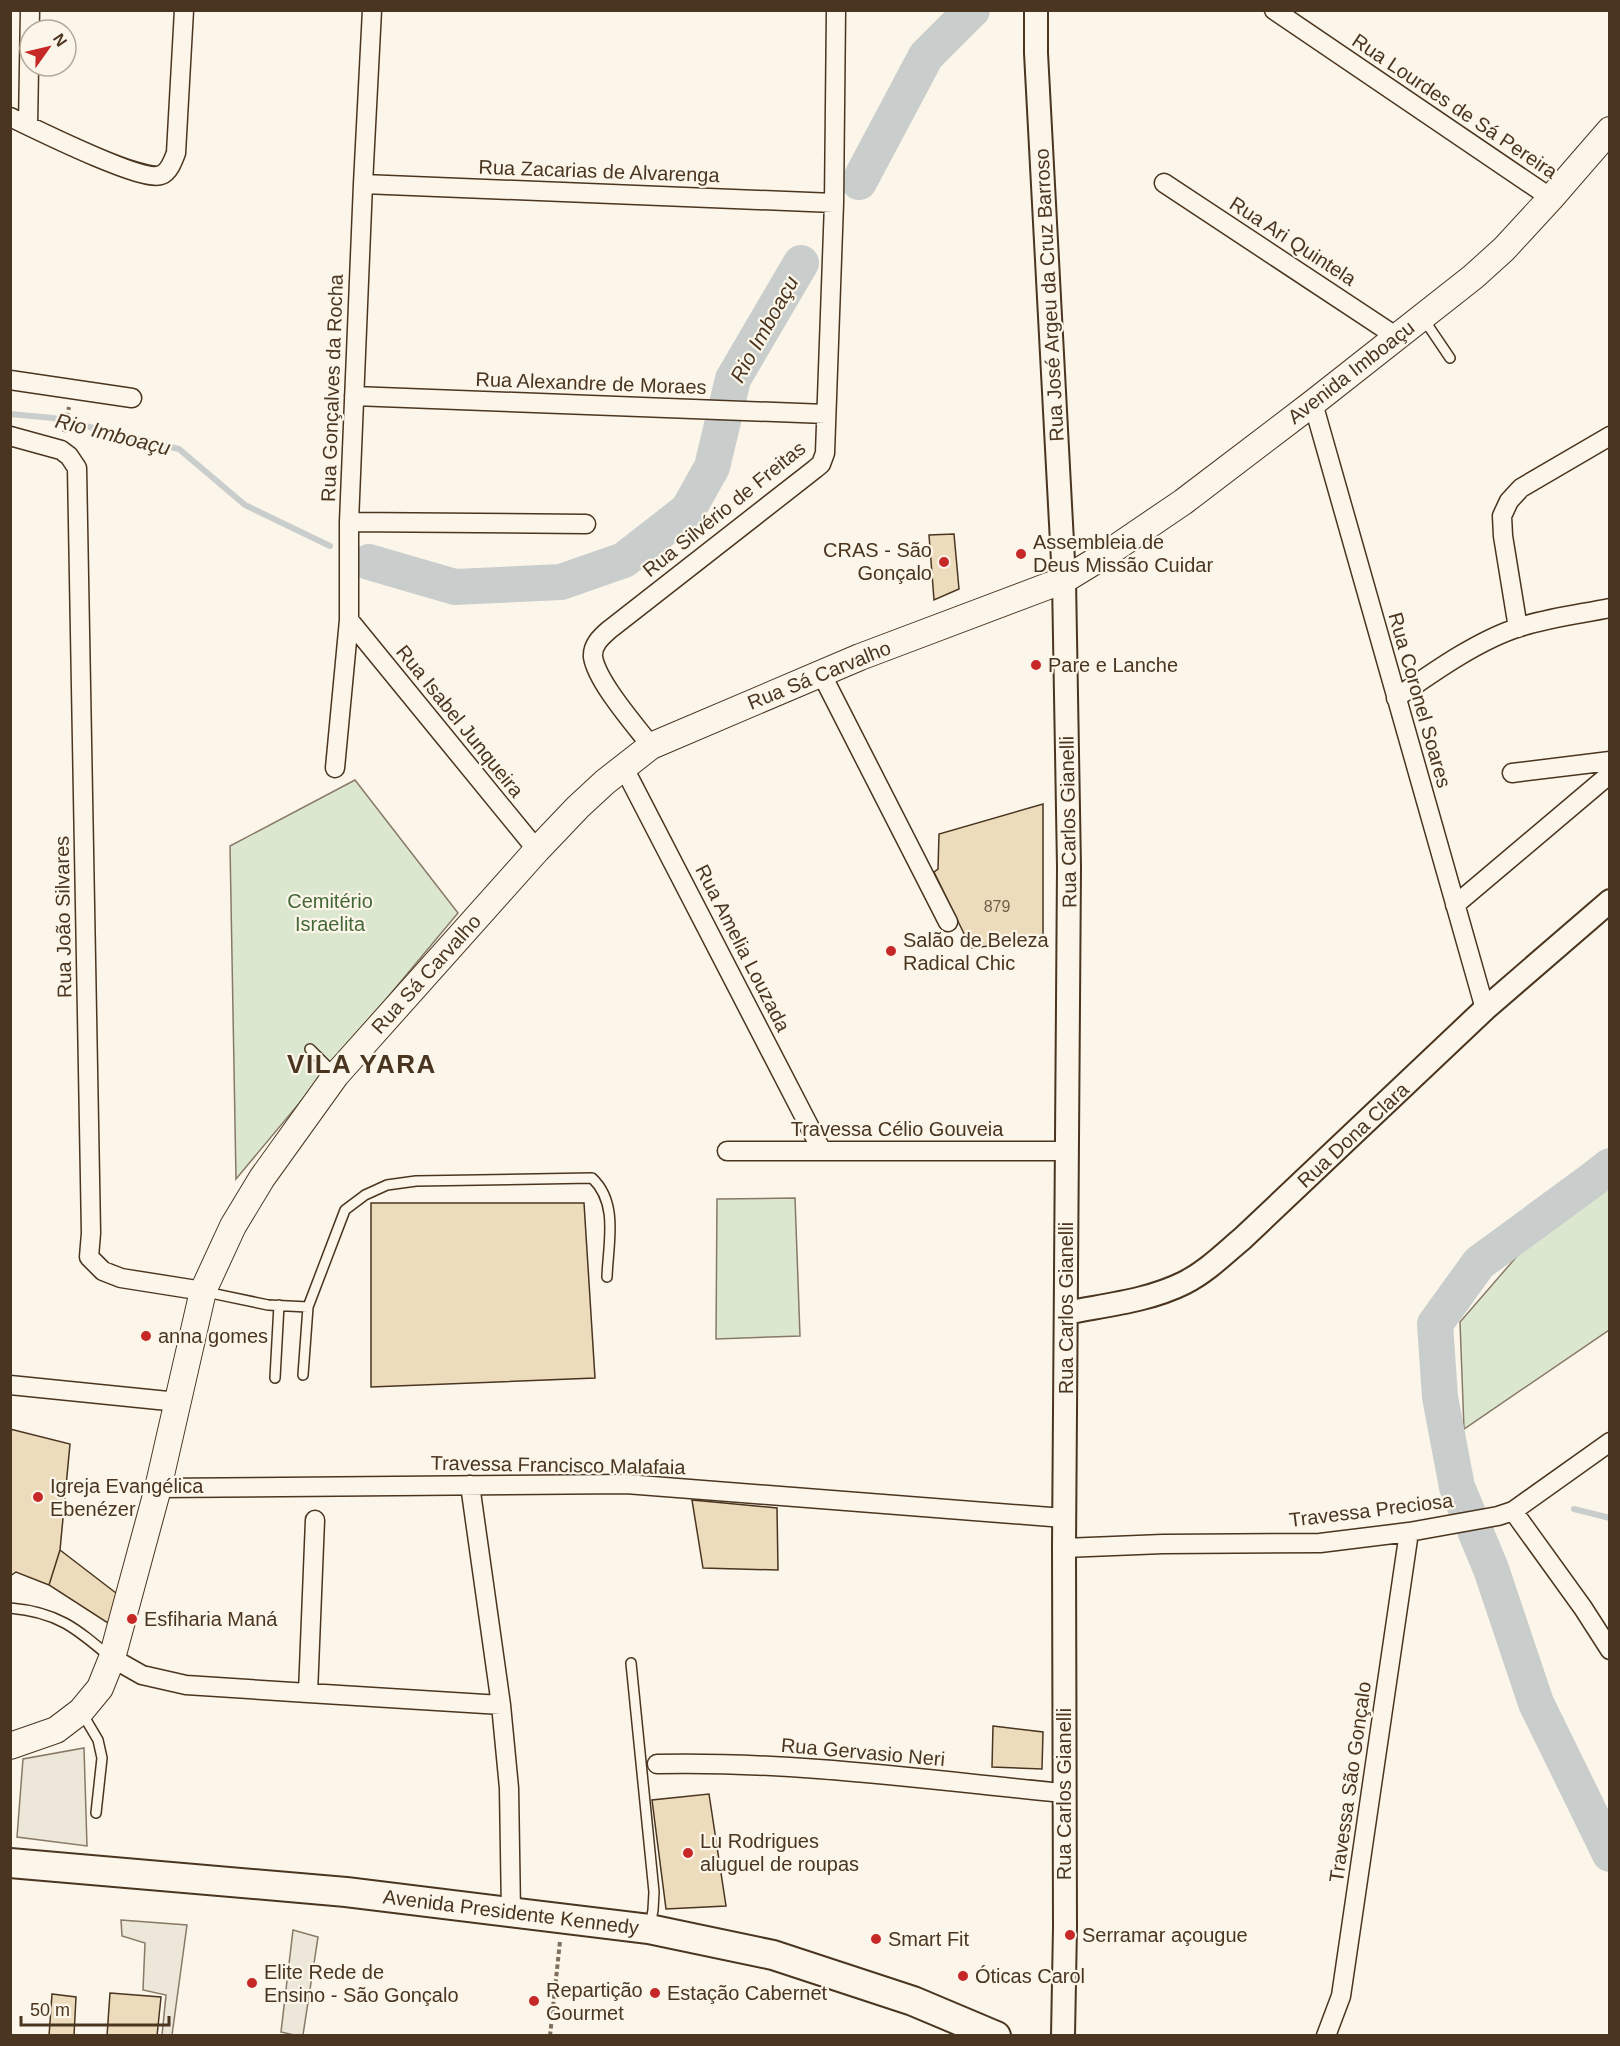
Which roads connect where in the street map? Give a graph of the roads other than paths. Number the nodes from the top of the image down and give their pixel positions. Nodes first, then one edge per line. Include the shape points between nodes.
1 (30, 10) edge
2 (184, 10) edge
3 (372, 10) edge
4 (836, 10) edge
5 (1036, 10) edge
6 (1274, 10) edge
7 (10, 117) edge
8 (28, 125) junction
9 (1610, 130) edge
10 (1164, 183) dead end
11 (363, 184) junction
12 (1551, 198) junction
13 (834, 203) junction
14 (1422, 316) junction
15 (1397, 337) junction
16 (1450, 358) dead end
17 (10, 380) edge
18 (354, 396) junction
19 (132, 398) dead end
20 (1313, 403) junction
21 (826, 414) junction
22 (10, 436) edge
23 (1610, 436) edge
24 (349, 522) junction
25 (586, 524) dead end
26 (1064, 580) junction
27 (1610, 608) edge
28 (349, 620) junction
29 (1518, 628) junction
30 (821, 673) junction
31 (1396, 698) junction
32 (651, 746) junction
33 (1610, 761) edge
34 (623, 766) junction
35 (335, 768) dead end
36 (1512, 773) dead end
37 (1610, 774) edge
38 (537, 850) junction
39 (1610, 901) edge
40 (1455, 905) junction
41 (948, 922) dead end
42 (1485, 1009) junction
43 (310, 1049) dead end
44 (336, 1075) junction
45 (727, 1151) dead end
46 (822, 1151) junction
47 (1067, 1151) junction
48 (607, 1277) dead end
49 (203, 1291) junction
50 (279, 1305) junction
51 (308, 1307) junction
52 (1066, 1313) junction
53 (303, 1375) dead end
54 (275, 1378) dead end
55 (10, 1385) edge
56 (178, 1402) junction
57 (1610, 1442) edge
58 (470, 1485) junction
59 (158, 1488) junction
60 (1506, 1514) junction
61 (1064, 1518) junction
62 (315, 1520) dead end
63 (1409, 1532) junction
64 (1064, 1548) junction
65 (10, 1608) edge
66 (1610, 1650) edge
67 (112, 1658) junction
68 (631, 1663) dead end
69 (308, 1693) junction
70 (501, 1705) junction
71 (81, 1711) junction
72 (10, 1746) edge
73 (657, 1764) dead end
74 (1064, 1793) junction
75 (96, 1813) dead end
76 (10, 1863) edge
77 (511, 1913) junction
78 (649, 1929) junction
79 (996, 2036) edge
80 (1063, 2036) edge
81 (1326, 2036) edge

1 - 8 street
2 - 8 street via 177,153 161,176 147,176 108,162
3 - 11 street, Rua Gonçalves da Rocha
4 - 13 street, Rua Silvério de Freitas
5 - 26 street, Rua José Argeu da Cruz Barroso
6 - 12 street, Rua Lourdes de Sá Pereira
7 - 8 street
9 - 12 main road, Avenida Imboaçu
10 - 15 street, Rua Ari Quintela
11 - 13 street, Rua Zacarias de Alvarenga
11 - 18 street, Rua Gonçalves da Rocha
12 - 14 main road, Avenida Imboaçu via 1473,277
13 - 21 street, Rua Silvério de Freitas
14 - 15 main road, Avenida Imboaçu
14 - 16 lane
15 - 20 main road, Avenida Imboaçu
17 - 19 street
18 - 21 street, Rua Alexandre de Moraes
18 - 24 street, Rua Gonçalves da Rocha
20 - 26 main road, Avenida Imboaçu via 1183,502
20 - 31 street, Rua Coronel Soares
21 - 32 street, Rua Silvério de Freitas via 821,464 596,642 593,655 600,676
22 - 49 street, Rua João Silvares via 65,453 77,468 92,1233 89,1257 103,1271 121,1278
23 - 29 street via 1521,488 1502,516
24 - 25 street
24 - 28 street, Rua Gonçalves da Rocha
26 - 30 main road, Rua Sá Carvalho
26 - 47 street, Rua Carlos Gianelli via 1069,867
27 - 29 street
28 - 35 street, Rua Gonçalves da Rocha
28 - 38 street, Rua Isabel Junqueira
29 - 31 street via 1479,646
30 - 32 main road, Rua Sá Carvalho
30 - 41 street
31 - 40 street, Rua Coronel Soares
32 - 34 main road, Rua Sá Carvalho
33 - 36 street
34 - 38 main road, Rua Sá Carvalho
34 - 46 street, Rua Amelia Louzada
37 - 40 street
38 - 44 main road, Rua Sá Carvalho
39 - 42 street, Rua Dona Clara
40 - 42 street, Rua Coronel Soares
42 - 52 street, Rua Dona Clara via 1243,1239 1204,1271 1159,1293
43 - 44 lane
44 - 49 main road, Rua Sá Carvalho via 262,1178 233,1226
45 - 46 street, Travessa Célio Gouveia
46 - 47 street, Travessa Célio Gouveia
47 - 52 street, Rua Carlos Gianelli
48 - 51 lane via 610,1211 605,1193 592,1178 416,1181 387,1185 345,1210
49 - 50 lane
49 - 56 main road, Rua Sá Carvalho
50 - 51 lane
50 - 54 lane
51 - 53 lane
52 - 61 street, Rua Carlos Gianelli
55 - 56 street
56 - 59 main road, Rua Sá Carvalho
57 - 60 street
58 - 59 street, Travessa Francisco Malafaia
58 - 61 street, Travessa Francisco Malafaia via 626,1484
58 - 70 street
59 - 67 main road, Rua Sá Carvalho
60 - 63 street, Travessa Preciosa
60 - 66 street via 1583,1608
61 - 64 street, Rua Carlos Gianelli
62 - 69 street
63 - 64 street, Travessa Preciosa via 1320,1543
63 - 81 street, Travessa São Gonçalo via 1341,1996
64 - 74 street, Rua Carlos Gianelli
65 - 67 lane via 50,1615 73,1626
67 - 69 street via 142,1675 186,1685
67 - 71 main road, Rua Sá Carvalho via 100,1688
68 - 78 lane via 654,1892
69 - 70 street
70 - 77 street via 509,1788
71 - 72 main road, Rua Sá Carvalho via 56,1730
71 - 75 lane via 98,1740 102,1758
73 - 74 street, Rua Gervasio Neri via 789,1767
74 - 80 street, Rua Carlos Gianelli
76 - 77 main road, Avenida Presidente Kennedy via 346,1892
77 - 78 main road, Avenida Presidente Kennedy
78 - 79 main road, Avenida Presidente Kennedy via 773,1955 913,2001

